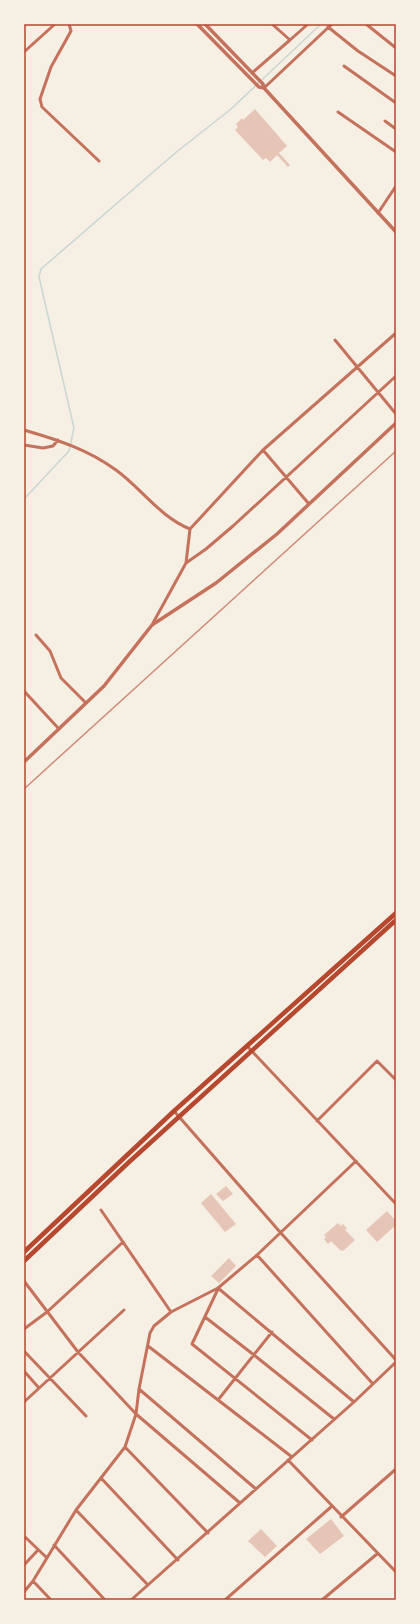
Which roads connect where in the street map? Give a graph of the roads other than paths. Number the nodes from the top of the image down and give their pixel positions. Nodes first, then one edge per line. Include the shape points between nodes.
1 (55, 24) edge
2 (68, 24) edge
3 (197, 24) edge
4 (205, 24) edge
5 (272, 24) edge
6 (308, 24) edge
7 (332, 24) edge
8 (366, 24) edge
9 (328, 27) junction
10 (290, 40) junction
11 (396, 48) edge
12 (24, 52) edge
13 (344, 66) dead end
14 (253, 74) junction
15 (396, 76) edge
16 (263, 86) junction
17 (396, 103) edge
18 (338, 112) dead end
19 (385, 121) dead end
20 (396, 129) edge
21 (396, 152) edge
22 (99, 161) dead end
23 (396, 186) edge
24 (378, 213) junction
25 (396, 232) edge
26 (396, 333) edge
27 (335, 340) dead end
28 (357, 368) junction
29 (396, 376) edge
30 (377, 392) junction
31 (396, 414) edge
32 (396, 423) edge
33 (24, 430) edge
34 (60, 441) junction
35 (24, 445) edge
36 (263, 450) junction
37 (285, 476) junction
38 (309, 504) junction
39 (190, 529) junction
40 (186, 563) junction
41 (152, 625) junction
42 (36, 635) dead end
43 (24, 691) edge
44 (86, 703) junction
45 (59, 729) junction
46 (24, 762) edge
47 (396, 913) edge
48 (396, 920) edge
49 (247, 1046) junction
50 (251, 1051) junction
51 (396, 1080) edge
52 (174, 1111) junction
53 (178, 1117) junction
54 (317, 1121) junction
55 (356, 1161) junction
56 (396, 1204) edge
57 (101, 1210) dead end
58 (280, 1232) junction
59 (123, 1242) junction
60 (24, 1252) edge
61 (257, 1255) junction
62 (24, 1261) edge
63 (24, 1281) edge
64 (218, 1288) junction
65 (124, 1310) dead end
66 (47, 1312) junction
67 (171, 1312) junction
68 (205, 1317) junction
69 (24, 1329) edge
70 (272, 1332) junction
71 (148, 1346) junction
72 (24, 1350) edge
73 (78, 1352) junction
74 (254, 1354) junction
75 (396, 1361) edge
76 (24, 1372) edge
77 (50, 1377) junction
78 (236, 1378) junction
79 (373, 1384) junction
80 (39, 1388) junction
81 (139, 1389) junction
82 (24, 1394) edge
83 (28, 1398) junction
84 (218, 1400) junction
85 (24, 1402) edge
86 (354, 1402) junction
87 (136, 1414) junction
88 (86, 1416) dead end
89 (334, 1419) junction
90 (312, 1440) junction
91 (125, 1447) junction
92 (292, 1457) junction
93 (288, 1460) junction
94 (396, 1470) edge
95 (101, 1478) junction
96 (256, 1489) junction
97 (240, 1503) junction
98 (331, 1506) junction
99 (76, 1510) junction
100 (341, 1517) junction
101 (208, 1533) junction
102 (24, 1536) edge
103 (54, 1545) junction
104 (38, 1550) junction
105 (377, 1554) junction
106 (46, 1557) junction
107 (178, 1560) junction
108 (24, 1565) edge
109 (396, 1572) edge
110 (33, 1581) junction
111 (148, 1585) junction
112 (24, 1592) edge
113 (51, 1600) edge
114 (105, 1600) edge
115 (131, 1600) edge
116 (225, 1600) edge
117 (322, 1600) edge

1 - 12 street
2 - 22 street via 71,31 51,67 40,99 42,108
3 - 16 street via 259,87
4 - 14 street
5 - 10 street
6 - 10 street
7 - 9 street
8 - 11 street
9 - 15 street
9 - 16 street
10 - 14 street
13 - 17 street
14 - 16 street
16 - 24 street
18 - 21 street
19 - 20 street
23 - 24 street
24 - 25 street
26 - 28 street
27 - 28 street
28 - 30 street
28 - 36 street
29 - 30 street
30 - 31 street
30 - 37 street
32 - 38 street
33 - 34 street
34 - 35 street via 43,448
34 - 39 street via 91,454 117,470 168,515
36 - 37 street
36 - 39 street
37 - 38 street
37 - 40 street via 211,544
38 - 41 street via 277,534 216,583
39 - 40 street
40 - 41 street
41 - 44 street via 104,686
42 - 44 street via 50,651 61,678
43 - 45 street
44 - 45 street
45 - 46 street
47 - 49 main road
48 - 50 main road
49 - 50 street
49 - 52 main road
50 - 53 main road
50 - 54 street
51 - 54 street via 376,1061
52 - 53 street
52 - 60 main road
53 - 58 street
53 - 62 main road
54 - 55 street
55 - 56 street
55 - 58 street
57 - 59 street
58 - 61 street
58 - 75 street
59 - 66 street
59 - 67 street
61 - 64 street
61 - 79 street
63 - 66 street
64 - 67 street
64 - 68 street
64 - 70 street
65 - 73 street
66 - 69 street
66 - 73 street
67 - 71 street via 154,1326
68 - 74 street
68 - 78 street via 192,1344
70 - 74 street
70 - 86 street
71 - 81 street
71 - 84 street
72 - 77 street
73 - 77 street
73 - 87 street
74 - 78 street
74 - 89 street
75 - 79 street
76 - 80 street
77 - 80 street
77 - 88 street
78 - 84 street
78 - 90 street
79 - 86 street
80 - 83 street
81 - 87 street
81 - 96 street
82 - 83 street
83 - 85 street
84 - 92 street
86 - 89 street
87 - 91 street
87 - 97 street
89 - 90 street
90 - 92 street
91 - 95 street
91 - 101 street
92 - 93 street
93 - 96 street
93 - 98 street
94 - 100 street
95 - 99 street
95 - 107 street
96 - 97 street
97 - 101 street
98 - 100 street
98 - 116 street
99 - 103 street
99 - 111 street
100 - 105 street
101 - 107 street
102 - 104 street
103 - 106 street
103 - 114 street
104 - 106 street
104 - 108 street
105 - 109 street
105 - 117 street
106 - 110 street
107 - 111 street
110 - 112 street
110 - 113 street
111 - 115 street

